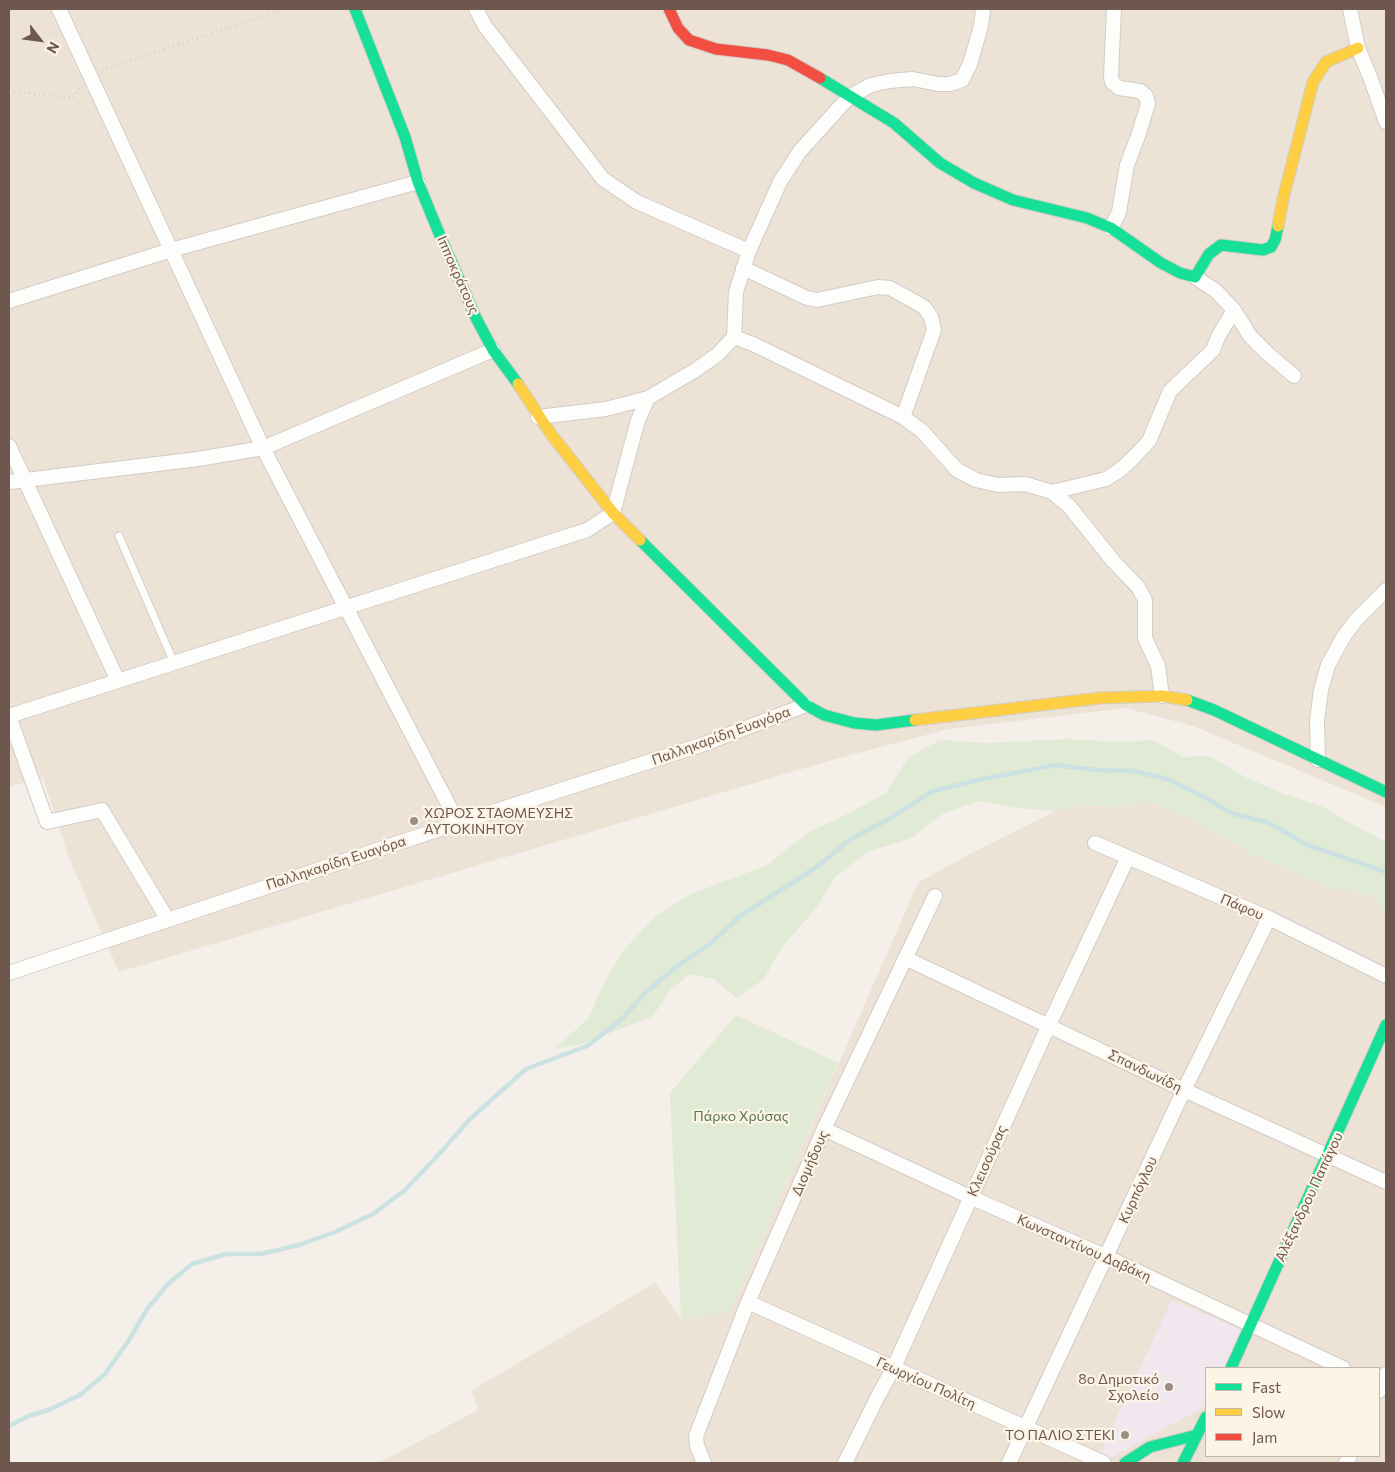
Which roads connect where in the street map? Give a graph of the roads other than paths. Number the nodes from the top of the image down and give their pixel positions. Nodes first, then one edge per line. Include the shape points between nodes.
1 (59, 9) edge
2 (355, 9) edge
3 (476, 9) edge
4 (669, 9) edge
5 (983, 9) edge
6 (1114, 9) edge
7 (1350, 9) edge
8 (1358, 48) junction
9 (849, 97) junction
10 (1386, 122) edge
11 (418, 182) junction
12 (1111, 228) junction
13 (171, 250) junction
14 (749, 251) junction
15 (744, 268) junction
16 (1195, 277) junction
17 (9, 301) edge
18 (1234, 310) junction
19 (734, 337) junction
20 (493, 350) junction
21 (1294, 376) dead end
22 (648, 398) junction
23 (538, 417) junction
24 (903, 417) junction
25 (9, 446) edge
26 (263, 448) junction
27 (25, 481) junction
28 (9, 482) edge
29 (1052, 492) junction
30 (613, 513) junction
31 (119, 536) dead end
32 (1386, 590) edge
33 (346, 607) junction
34 (174, 663) junction
35 (118, 681) junction
36 (1162, 696) junction
37 (806, 705) junction
38 (9, 716) edge
39 (1318, 760) junction
40 (1386, 792) edge
41 (458, 823) junction
42 (1096, 843) dead end
43 (1128, 857) junction
44 (936, 896) dead end
45 (1269, 918) junction
46 (168, 920) junction
47 (905, 958) junction
48 (9, 973) edge
49 (1386, 976) edge
50 (1049, 1025) junction
51 (1386, 1025) edge
52 (1184, 1090) junction
53 (824, 1130) junction
54 (1328, 1156) junction
55 (1386, 1182) edge
56 (970, 1197) junction
57 (1107, 1257) junction
58 (748, 1302) junction
59 (1251, 1324) junction
60 (1230, 1367) edge
61 (1341, 1367) edge
62 (893, 1369) junction
63 (1205, 1419) edge
64 (1027, 1428) junction
65 (1197, 1435) junction
66 (704, 1463) edge
67 (845, 1463) edge
68 (1009, 1463) edge
69 (1104, 1463) edge
70 (1126, 1463) edge
71 (1183, 1463) edge

1 - 13 street
2 - 11 street, Ιπποκράτους via 405,138
3 - 14 street via 485,26 603,179 637,202
4 - 9 street via 678,28 689,40 716,50 788,60
5 - 9 street via 970,64 962,80 950,84 913,79 890,81
6 - 12 street via 1111,78 1119,88 1143,93 1148,104 1126,164 1119,212
7 - 8 street
8 - 10 street
8 - 16 street via 1326,62 1313,82 1271,247 1263,250 1221,245 1209,254
9 - 12 street via 894,123 940,163 974,183 1014,200 1088,218
9 - 14 street via 800,151 780,182
11 - 13 street
11 - 20 street, Ιπποκράτους
12 - 16 street via 1161,264
13 - 17 street
13 - 26 street
14 - 15 street
15 - 19 street via 736,292
15 - 24 street via 807,298 817,300 878,287 890,288 924,307 934,330
16 - 18 street via 1216,291
18 - 21 street via 1250,336
18 - 29 street via 1213,350 1170,391 1149,440 1133,458 1106,479
19 - 22 street via 694,371
19 - 24 street
20 - 23 street, Ιπποκράτους
20 - 26 street
22 - 23 street via 598,410
22 - 30 street via 638,420
23 - 30 street, Ιπποκράτους
24 - 29 street via 922,431 956,470 976,480 998,485 1025,484
25 - 27 street
26 - 27 street
26 - 33 street
27 - 28 street
27 - 35 street
29 - 36 street via 1069,506 1138,587 1145,600 1145,638 1158,666
30 - 33 street via 587,530
30 - 37 street, Ιπποκράτους
31 - 34 lane
32 - 39 street via 1356,620 1328,664 1317,721
33 - 34 street
33 - 41 street
34 - 35 street
35 - 38 street
36 - 37 street via 1100,698 876,726 824,714
36 - 39 street via 1191,701 1214,710
37 - 41 street, Παλληκαρίδη Ευαγόρα via 704,744
38 - 46 street via 47,822 102,810
39 - 40 street
41 - 46 street, Παλληκαρίδη Ευαγόρα
42 - 43 street, Πάφου
43 - 45 street, Πάφου
43 - 50 street, Κλεισούρας
44 - 47 street, Διομήδους
45 - 49 street, Πάφου
45 - 52 street, Κυρπόγλου
46 - 48 street, Παλληκαρίδη Ευαγόρα
47 - 50 street, Σπανδωνίδη
47 - 53 street, Διομήδους
50 - 52 street, Σπανδωνίδη
50 - 56 street, Κλεισούρας
51 - 54 street, Αλέξανδρου Παπάγου
52 - 54 street, Σπανδωνίδη
52 - 57 street, Κυρπόγλου
53 - 56 street, Κωνσταντίνου Δαβάκη
53 - 58 street, Διομήδους
54 - 55 street, Σπανδωνίδη
54 - 59 street, Αλέξανδρου Παπάγου
56 - 57 street, Κωνσταντίνου Δαβάκη
56 - 62 street, Κλεισούρας
57 - 59 street, Κωνσταντίνου Δαβάκη
57 - 64 street, Κυρπόγλου
58 - 62 street, Γεωργίου Πολίτη
58 - 66 street, Διομήδους via 696,1436
59 - 60 street, Αλέξανδρου Παπάγου
59 - 61 street, Κωνσταντίνου Δαβάκη
62 - 64 street, Γεωργίου Πολίτη
62 - 67 street, Κλεισούρας
63 - 65 street
64 - 68 street, Κυρπόγλου
64 - 69 street, Γεωργίου Πολίτη
65 - 70 street via 1165,1442
65 - 71 street

